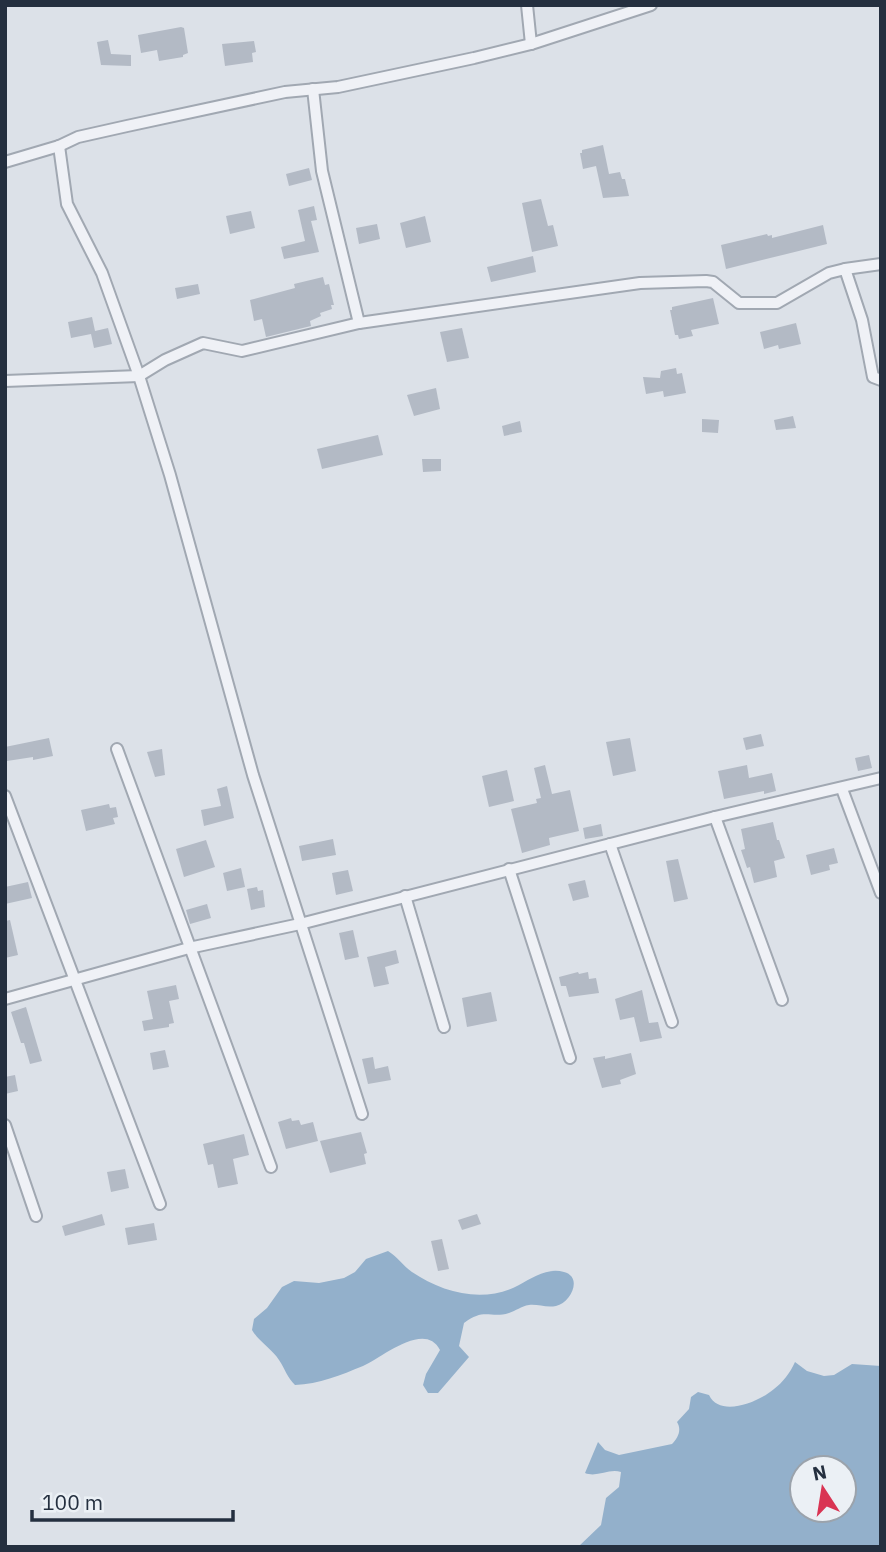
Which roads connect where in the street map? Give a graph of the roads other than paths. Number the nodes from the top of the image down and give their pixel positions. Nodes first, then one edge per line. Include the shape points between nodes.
1 (527, 5) edge
2 (646, 6) edge
3 (531, 44) junction
4 (313, 89) junction
5 (59, 146) junction
6 (5, 162) edge
7 (881, 264) edge
8 (845, 269) junction
9 (359, 323) junction
10 (139, 376) junction
11 (881, 380) edge
12 (5, 381) edge
13 (117, 749) dead end
14 (881, 778) edge
15 (842, 789) junction
16 (5, 796) edge
17 (715, 817) junction
18 (610, 844) junction
19 (509, 869) junction
20 (881, 893) edge
21 (405, 896) junction
22 (300, 924) junction
23 (189, 948) junction
24 (75, 979) junction
25 (5, 999) edge
26 (782, 1000) dead end
27 (672, 1022) dead end
28 (444, 1027) dead end
29 (570, 1058) dead end
30 (362, 1114) dead end
31 (5, 1125) edge
32 (271, 1167) dead end
33 (160, 1204) dead end
34 (36, 1216) dead end

1 - 3 street
2 - 3 street
3 - 4 street
4 - 5 street via 127,126
4 - 9 street via 323,171
5 - 6 street
5 - 10 street via 68,204 102,273
7 - 8 street
8 - 9 street via 829,273 777,303 739,303 713,282 640,283
8 - 11 street via 862,320 873,377
9 - 10 street via 242,351 202,343
10 - 12 street
10 - 22 street
13 - 23 street
14 - 15 street
15 - 17 street
15 - 20 street
16 - 24 street
17 - 18 street
17 - 26 street
18 - 19 street
18 - 27 street
19 - 21 street
19 - 29 street
21 - 22 street
21 - 28 street
22 - 23 street
22 - 30 street
23 - 24 street
23 - 32 street
24 - 25 street
24 - 33 street
31 - 34 street

